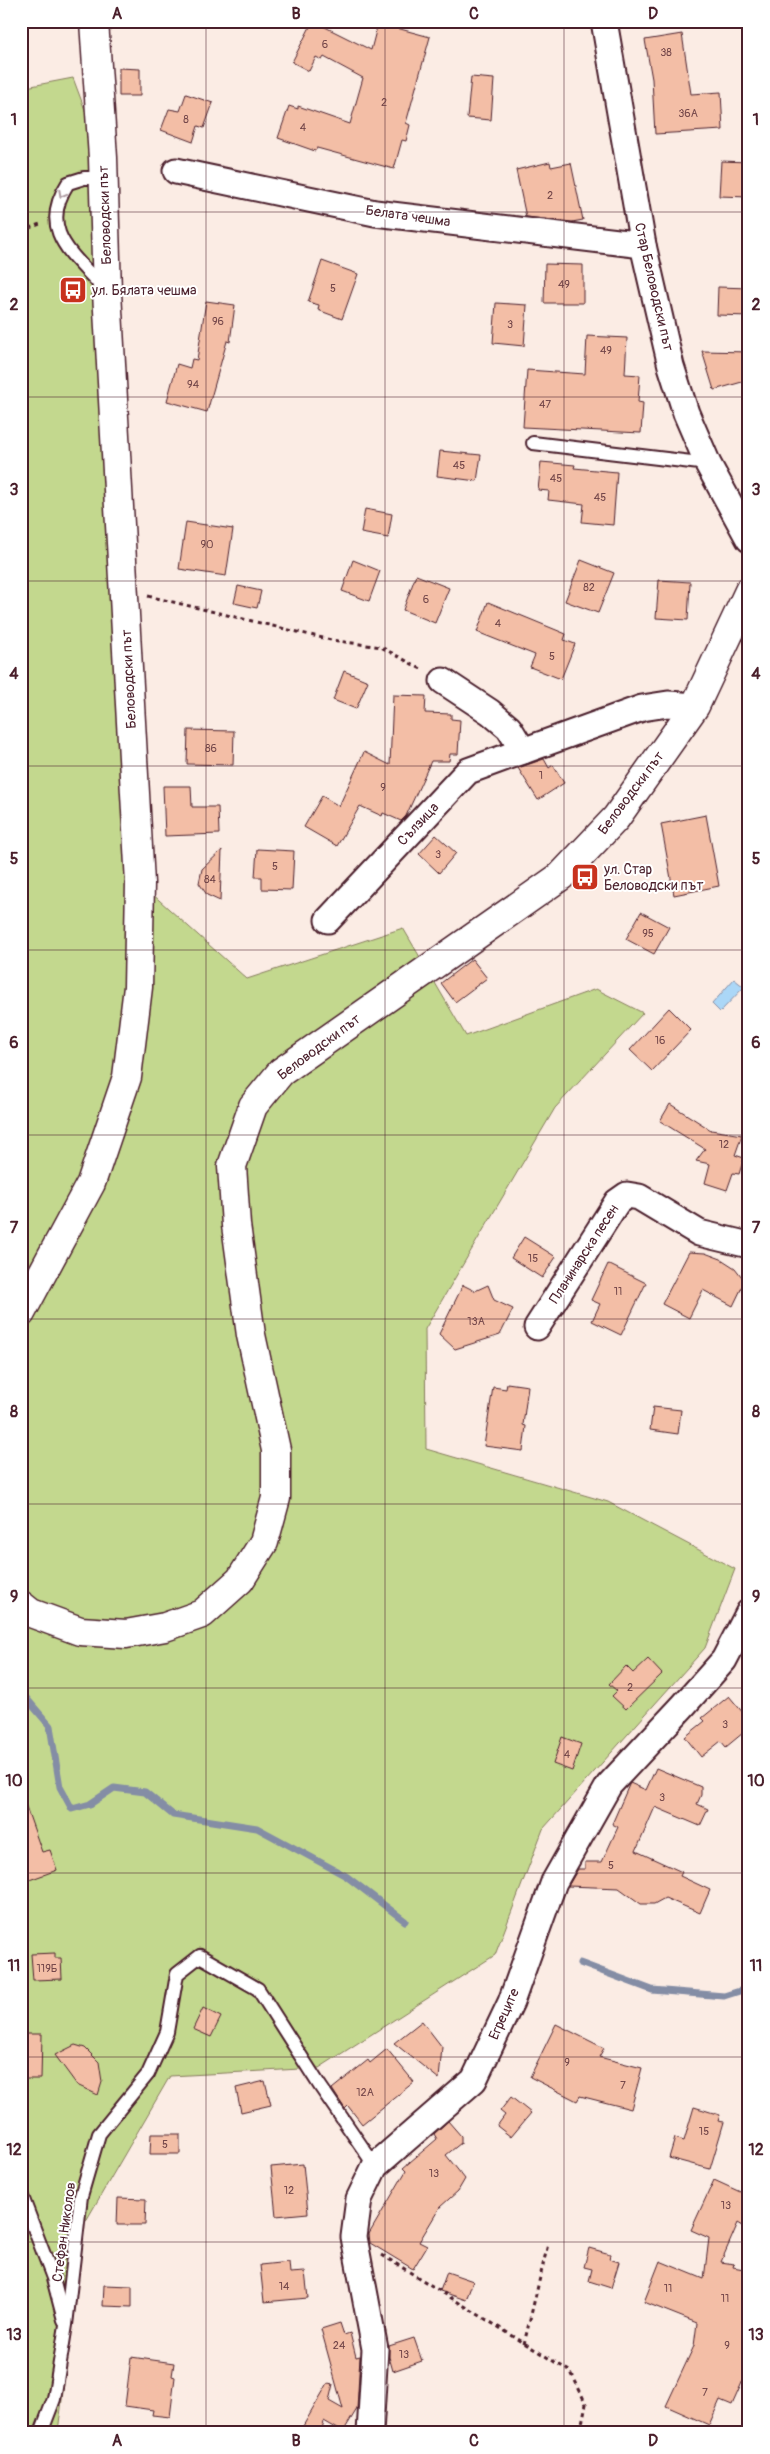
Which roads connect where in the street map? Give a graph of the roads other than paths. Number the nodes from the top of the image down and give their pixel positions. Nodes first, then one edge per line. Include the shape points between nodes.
1 (94, 21) edge
2 (604, 21) edge
3 (176, 171) dead end
4 (103, 178) junction
5 (643, 245) junction
6 (107, 292) junction
7 (534, 443) dead end
8 (708, 464) junction
9 (749, 539) edge
10 (749, 591) edge
11 (443, 681) road end
12 (695, 706) junction
13 (522, 751) junction
14 (328, 920) dead end
15 (749, 1245) edge
16 (21, 1313) edge
17 (537, 1326) dead end
18 (21, 1605) edge
19 (749, 1612) edge
20 (376, 2166) junction
21 (21, 2194) edge
22 (66, 2325) junction
23 (41, 2433) edge
24 (370, 2433) edge

1 - 4 street, Беловодски път
2 - 5 street, Стар Беловодски път
3 - 5 street, Белата чешма via 375,213
4 - 6 street, Беловодски път
4 -> 6 lane via 84,178 68,183 58,198 54,219 62,242
5 - 8 street, Стар Беловодски път via 671,366 686,413
6 - 16 street, Беловодски път via 140,883 138,987 128,1077 91,1183
7 - 8 lane
8 - 9 street, Стар Беловодски път
10 - 12 street, Беловодски път
11 - 13 street via 509,728
12 - 13 street, Сълзица via 668,704 642,708
12 - 18 street, Беловодски път via 616,818 561,876 281,1072 253,1106 232,1166 250,1335 276,1450 276,1498 264,1542 240,1580 202,1614 165,1627 126,1634 80,1631
13 - 14 street, Сълзица via 468,771
15 - 17 street, Планинарска песен via 699,1233 639,1197 627,1195 617,1202
19 - 20 street, Егреците via 724,1660 609,1785 554,1882 512,2002 474,2080
20 - 22 lane, Стефан Николов via 258,1989 200,1956 177,1974 167,2032 148,2074 99,2134 81,2196
20 - 24 street, Егреците via 359,2199 354,2237 375,2349
21 - 22 lane via 53,2278
22 - 23 lane, Стефан Николов via 54,2400

